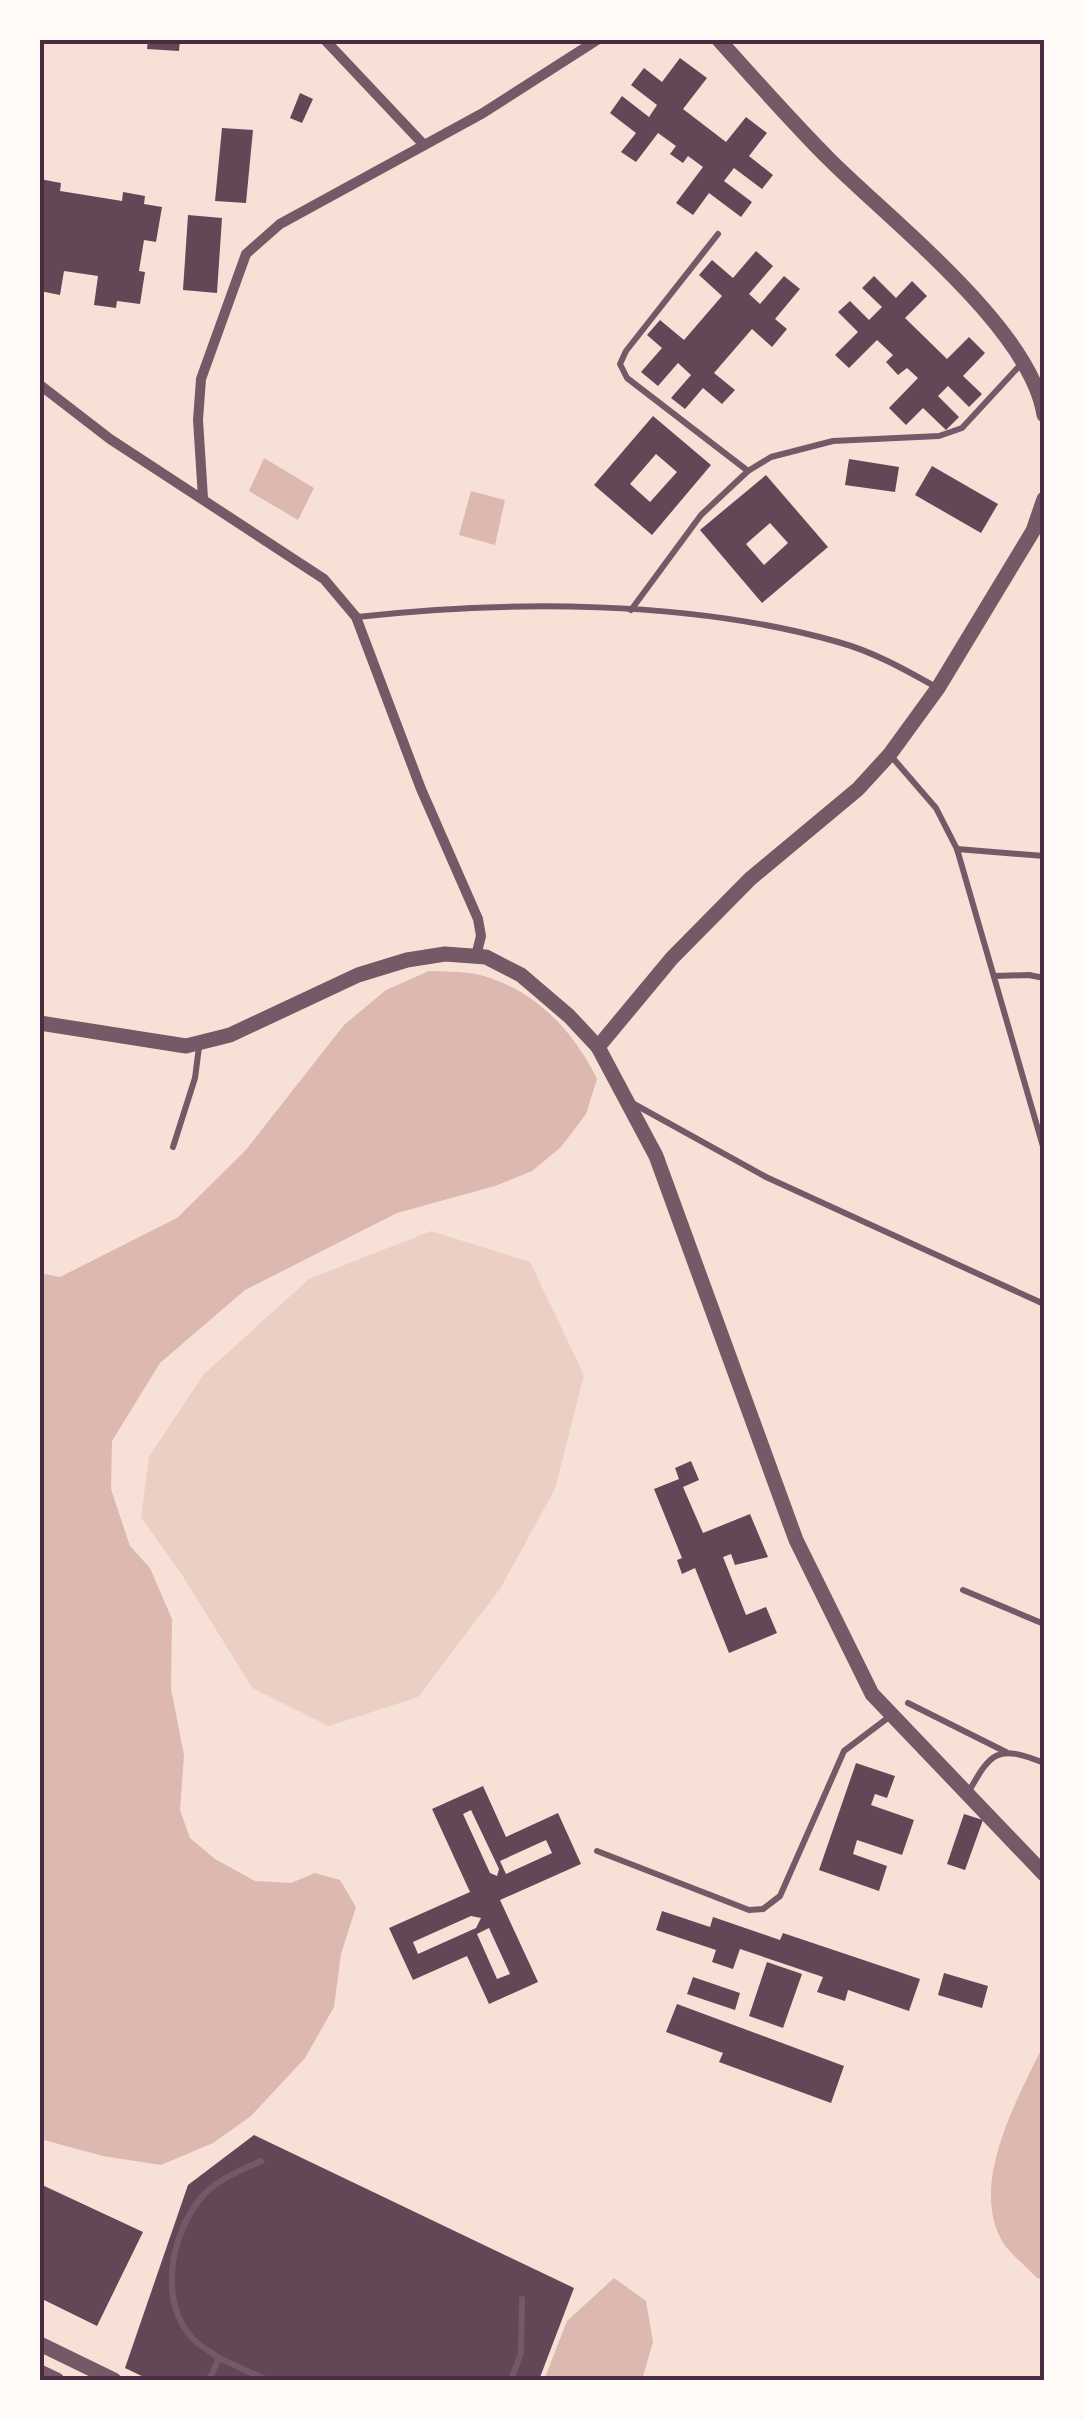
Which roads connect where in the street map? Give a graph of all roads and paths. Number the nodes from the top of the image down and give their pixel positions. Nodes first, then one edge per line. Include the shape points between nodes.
1 (325, 40) edge
2 (597, 40) edge
3 (719, 40) edge
4 (424, 145) junction
5 (718, 234) dead end
6 (1024, 360) junction
7 (40, 385) edge
8 (1044, 416) edge
9 (748, 471) junction
10 (203, 498) junction
11 (1044, 499) edge
12 (1038, 534) edge
13 (630, 611) junction
14 (356, 617) junction
15 (938, 688) junction
16 (890, 754) junction
17 (956, 850) junction
18 (1044, 856) edge
19 (476, 956) junction
20 (995, 976) junction
21 (1044, 978) edge
22 (40, 1024) edge
23 (199, 1044) junction
24 (598, 1046) junction
25 (629, 1102) junction
26 (173, 1147) dead end
27 (1044, 1150) edge
28 (1044, 1304) edge
29 (963, 1590) dead end
30 (1044, 1624) edge
31 (908, 1702) dead end
32 (890, 1716) junction
33 (1006, 1752) junction
34 (1044, 1762) edge
35 (967, 1795) junction
36 (598, 1851) dead end
37 (1044, 1874) edge
38 (261, 2161) dead end
39 (522, 2300) dead end
40 (40, 2344) edge
41 (218, 2358) junction
42 (40, 2372) edge
43 (57, 2380) edge
44 (114, 2380) edge
45 (209, 2380) edge
46 (267, 2380) edge
47 (512, 2380) edge

1 - 4 street
2 - 4 street
3 - 6 street via 826,157 989,314
4 - 10 street via 280,224 246,254 202,379
5 - 9 lane via 620,364 627,378
6 - 8 street
6 - 9 lane via 962,428 938,436 833,441 772,457
7 - 10 street
9 - 13 lane via 700,515
10 - 14 street via 324,579
11 - 12 street
12 - 15 street
13 - 14 lane via 424,610
13 - 15 lane via 839,642 890,660
14 - 19 street via 478,919
15 - 16 street
16 - 17 lane via 936,808
16 - 24 street via 724,905
17 - 18 lane
17 - 20 lane
19 - 23 street via 445,954 358,975
19 - 24 street via 521,975
20 - 21 lane
20 - 27 lane
22 - 23 street
23 - 26 lane
24 - 25 street
25 - 28 lane via 766,1177
25 - 32 street via 656,1156 796,1540 855,1665
29 - 30 lane
31 - 33 lane
32 - 35 street
32 - 36 lane via 844,1751 780,1896 763,1909 749,1910
33 - 34 lane
33 - 35 lane via 986,1761
35 - 37 street
38 - 41 lane via 201,2197 174,2256 177,2310 192,2338
39 - 47 lane via 521,2353
40 - 44 street
41 - 45 lane
41 - 46 lane
42 - 43 street

